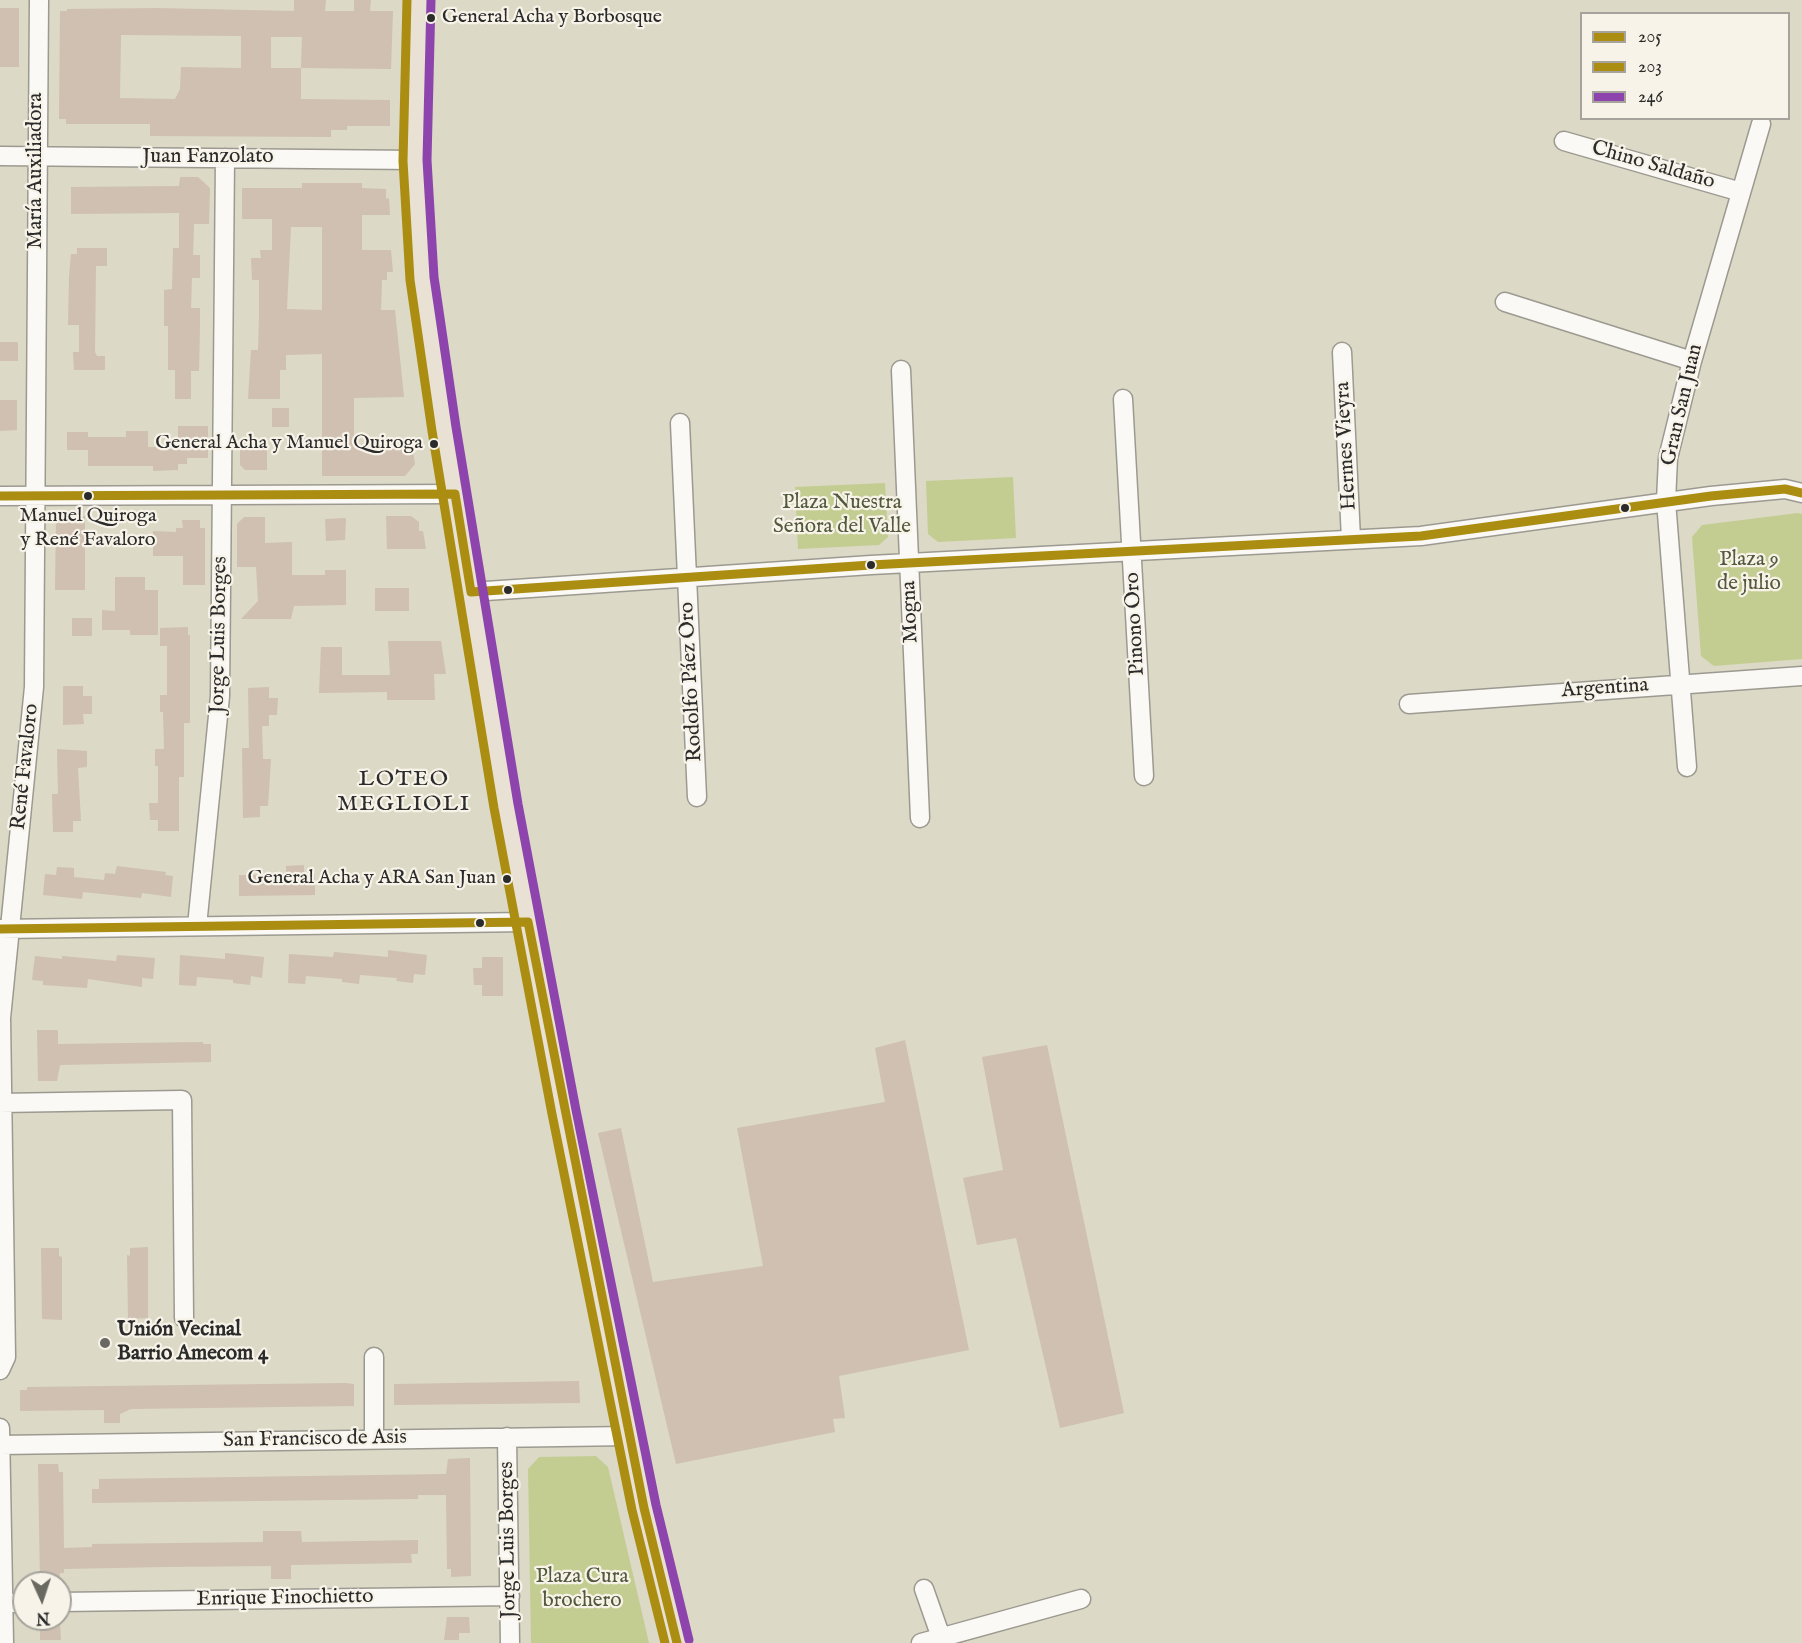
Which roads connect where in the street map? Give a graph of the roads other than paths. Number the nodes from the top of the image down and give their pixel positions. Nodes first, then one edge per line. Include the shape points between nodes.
1 (39, 0) edge
2 (419, 0) edge
3 (1761, 123) dead end
4 (1564, 141) dead end
5 (0, 156) edge
6 (37, 156) junction
7 (225, 158) junction
8 (415, 159) junction
9 (1741, 192) junction
10 (1505, 302) dead end
11 (36, 342) joint
12 (1342, 352) dead end
13 (1692, 361) junction
14 (901, 370) dead end
15 (1123, 399) dead end
16 (680, 423) dead end
17 (1802, 492) edge
18 (455, 494) junction
19 (222, 495) junction
20 (0, 496) edge
21 (35, 496) junction
22 (1666, 501) junction
23 (1351, 539) junction
24 (1132, 552) junction
25 (909, 563) junction
26 (687, 578) junction
27 (471, 592) junction
28 (1802, 676) edge
29 (1682, 684) junction
30 (1409, 704) dead end
31 (1687, 767) dead end
32 (1144, 776) dead end
33 (698, 797) dead end
34 (920, 818) dead end
35 (528, 922) junction
36 (197, 926) junction
37 (5, 929) edge
38 (1, 1103) edge
39 (2, 1269) edge
40 (184, 1318) dead end
41 (374, 1357) dead end
42 (0, 1370) edge
43 (0, 1428) edge
44 (630, 1436) junction
45 (507, 1437) junction
46 (374, 1439) junction
47 (0, 1445) edge
48 (924, 1589) dead end
49 (510, 1596) junction
50 (1081, 1599) dead end
51 (72, 1602) edge
52 (3, 1603) junction
53 (12, 1603) edge
54 (943, 1640) edge
55 (4, 1643) edge
56 (510, 1643) edge
57 (677, 1643) edge
58 (921, 1643) edge

1 - 6 street, María Auxiliadora
2 - 8 main road
3 - 9 street, Gran San Juan
4 - 9 street, Chino Saldaño
5 - 6 street, Juan Fanzolato
6 - 7 street, Juan Fanzolato
6 - 11 street, María Auxiliadora
7 - 8 street, Juan Fanzolato
7 - 19 street, Jorge Luis Borges
8 - 18 main road via 422,278
9 - 13 street, Gran San Juan
10 - 13 street
11 - 21 street, René Favaloro
12 - 23 street, Hermes Vieyra
13 - 22 street, Gran San Juan via 1668,458
14 - 25 street, Mogna
15 - 24 street, Pinono Oro
16 - 26 street, Rodolfo Páez Oro
17 - 22 street via 1785,489
18 - 19 street
18 - 27 main road
19 - 21 street
19 - 36 street, Jorge Luis Borges via 220,696
20 - 21 street
21 - 37 street, René Favaloro via 34,687
22 - 23 street via 1421,536
22 - 29 street, Gran San Juan
23 - 24 street
24 - 25 street
24 - 32 street, Pinono Oro
25 - 26 street
25 - 34 street, Mogna
26 - 27 street
26 - 33 street, Rodolfo Páez Oro
27 - 35 main road
28 - 29 street, Argentina
29 - 30 street, Argentina
29 - 31 street, Gran San Juan
35 - 36 street
35 - 44 main road
36 - 37 street
37 - 38 street, René Favaloro
38 - 39 street, René Favaloro
38 - 40 street via 182,1100
39 - 42 street, René Favaloro via 6,1357
41 - 46 street
43 - 47 street
44 - 45 street, San Francisco de Asis
44 - 57 main road
45 - 46 street, San Francisco de Asis
45 - 49 street, Jorge Luis Borges
46 - 47 street, San Francisco de Asis
47 - 52 street
48 - 54 street
49 - 51 street, Enrique Finochietto
49 - 56 street, Jorge Luis Borges
50 - 54 street
52 - 53 street
52 - 55 street
54 - 58 street

